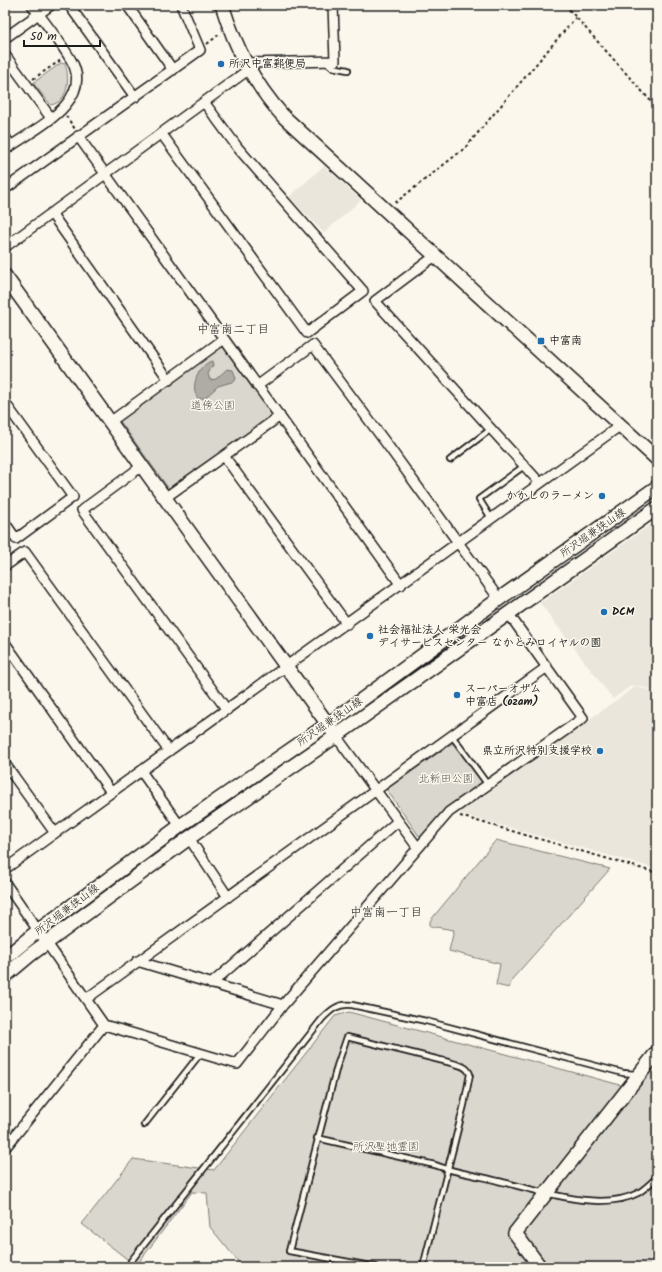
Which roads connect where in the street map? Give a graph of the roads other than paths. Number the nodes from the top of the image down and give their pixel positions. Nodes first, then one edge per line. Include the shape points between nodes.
1 (32, 5) edge
2 (51, 5) edge
3 (69, 5) edge
4 (127, 5) edge
5 (181, 5) edge
6 (222, 5) edge
7 (333, 5) edge
8 (39, 14) junction
9 (5, 38) edge
10 (5, 55) edge
11 (327, 63) junction
12 (246, 66) junction
13 (173, 70) junction
14 (348, 70) dead end
15 (135, 97) junction
16 (204, 102) junction
17 (51, 118) junction
18 (161, 133) junction
19 (79, 136) junction
20 (5, 137) edge
21 (8, 148) edge
22 (106, 174) junction
23 (5, 189) edge
24 (51, 213) junction
25 (5, 247) edge
26 (435, 256) junction
27 (5, 276) edge
28 (224, 340) junction
29 (169, 380) junction
30 (257, 386) junction
31 (5, 403) edge
32 (280, 416) junction
33 (110, 422) junction
34 (621, 425) junction
35 (491, 429) junction
36 (224, 456) junction
37 (657, 459) edge
38 (450, 460) dead end
39 (142, 466) junction
40 (524, 466) junction
41 (540, 484) junction
42 (657, 487) edge
43 (166, 498) junction
44 (657, 508) edge
45 (491, 518) junction
46 (5, 523) edge
47 (458, 543) junction
48 (5, 566) edge
49 (401, 584) junction
50 (499, 599) junction
51 (508, 613) junction
52 (347, 624) junction
53 (5, 643) edge
54 (286, 667) junction
55 (547, 667) junction
56 (227, 710) junction
57 (327, 724) junction
58 (336, 736) junction
59 (452, 736) junction
60 (169, 751) junction
61 (5, 764) edge
62 (141, 771) junction
63 (488, 785) junction
64 (376, 791) junction
65 (112, 792) junction
66 (398, 821) junction
67 (180, 826) junction
68 (55, 833) junction
69 (189, 838) junction
70 (418, 848) junction
71 (5, 869) edge
72 (5, 883) edge
73 (228, 897) junction
74 (39, 930) junction
75 (48, 943) junction
76 (5, 958) edge
77 (137, 962) junction
78 (5, 976) edge
79 (211, 984) junction
80 (86, 999) junction
81 (283, 1005) junction
82 (104, 1025) junction
83 (657, 1052) edge
84 (200, 1054) junction
85 (639, 1074) junction
86 (144, 1125) dead end
87 (317, 1138) junction
88 (5, 1148) edge
89 (447, 1170) junction
90 (657, 1177) edge
91 (545, 1194) junction
92 (131, 1261) dead end
93 (376, 1267) edge
94 (423, 1267) edge
95 (540, 1267) edge

1 - 8 street
2 - 8 street
3 - 15 street
4 - 13 street
5 - 13 street via 200,50
6 - 12 main road
7 - 11 street via 334,62
8 - 9 street
8 - 17 street via 71,60 76,72 73,95
10 - 17 street
11 - 12 street
11 - 14 lane via 332,67
12 - 16 street
12 - 26 main road via 283,116
13 - 15 street
15 - 19 street
16 - 18 street
16 - 18 street via 238,148 363,291 307,333
17 - 21 street
18 - 22 street
19 - 22 street
19 - 23 street
20 - 21 street
22 - 24 street
22 - 28 street
24 - 25 street
24 - 29 street
26 - 34 main road
26 - 35 street via 375,301
27 - 33 main road
28 - 29 street
28 - 30 street
29 - 33 street
30 - 32 street
30 - 47 street via 313,345
31 - 46 street via 72,497 16,539
32 - 36 street
32 - 49 street
33 - 39 main road
34 - 37 main road
34 - 41 street
35 - 38 lane
35 - 40 street
36 - 43 street
36 - 52 street
39 - 43 main road
39 - 56 street via 82,510
40 - 41 street
40 - 45 lane via 479,499
41 - 45 street
42 - 50 main road, 所沢堀兼狭山線
43 - 54 main road
44 - 51 main road, 所沢堀兼狭山線
45 - 47 street
47 - 49 street
47 - 50 street
48 - 60 street via 25,552
49 - 52 street
50 - 57 main road, 所沢堀兼狭山線
51 - 55 street
51 - 58 main road, 所沢堀兼狭山線
52 - 54 street
53 - 65 street
54 - 56 street
54 - 57 main road
55 - 59 street
55 - 63 street via 583,718
56 - 60 street
57 - 58 main road
57 - 67 main road, 所沢堀兼狭山線
58 - 64 street
58 - 69 main road, 所沢堀兼狭山線
59 - 63 lane
59 - 64 street
60 - 62 street
61 - 68 street
62 - 65 street
62 - 67 street
63 - 70 street via 449,812
64 - 66 street
64 - 73 street
65 - 68 street
66 - 70 street
66 - 79 street
67 - 74 main road, 所沢堀兼狭山線
68 - 71 street
69 - 73 street
69 - 75 main road, 所沢堀兼狭山線
70 - 81 street
72 - 74 street
73 - 77 street
74 - 75 street
74 - 76 main road, 所沢堀兼狭山線
75 - 78 main road, 所沢堀兼狭山線
75 - 80 street
77 - 79 street
77 - 80 street
79 - 81 street
80 - 82 street
81 - 84 street via 237,1064
82 - 84 street
82 - 88 street
83 - 85 main road
84 - 86 lane
85 - 91 main road
85 - 92 lane via 623,1073 426,1021 352,1005 336,1006 322,1019
87 - 89 lane
87 - 89 lane via 347,1037 463,1066 468,1070 470,1074 464,1105
87 - 93 lane via 289,1251
89 - 91 lane via 485,1177
89 - 94 lane
90 - 91 lane via 639,1192 618,1199 586,1200
91 - 95 main road via 515,1233

